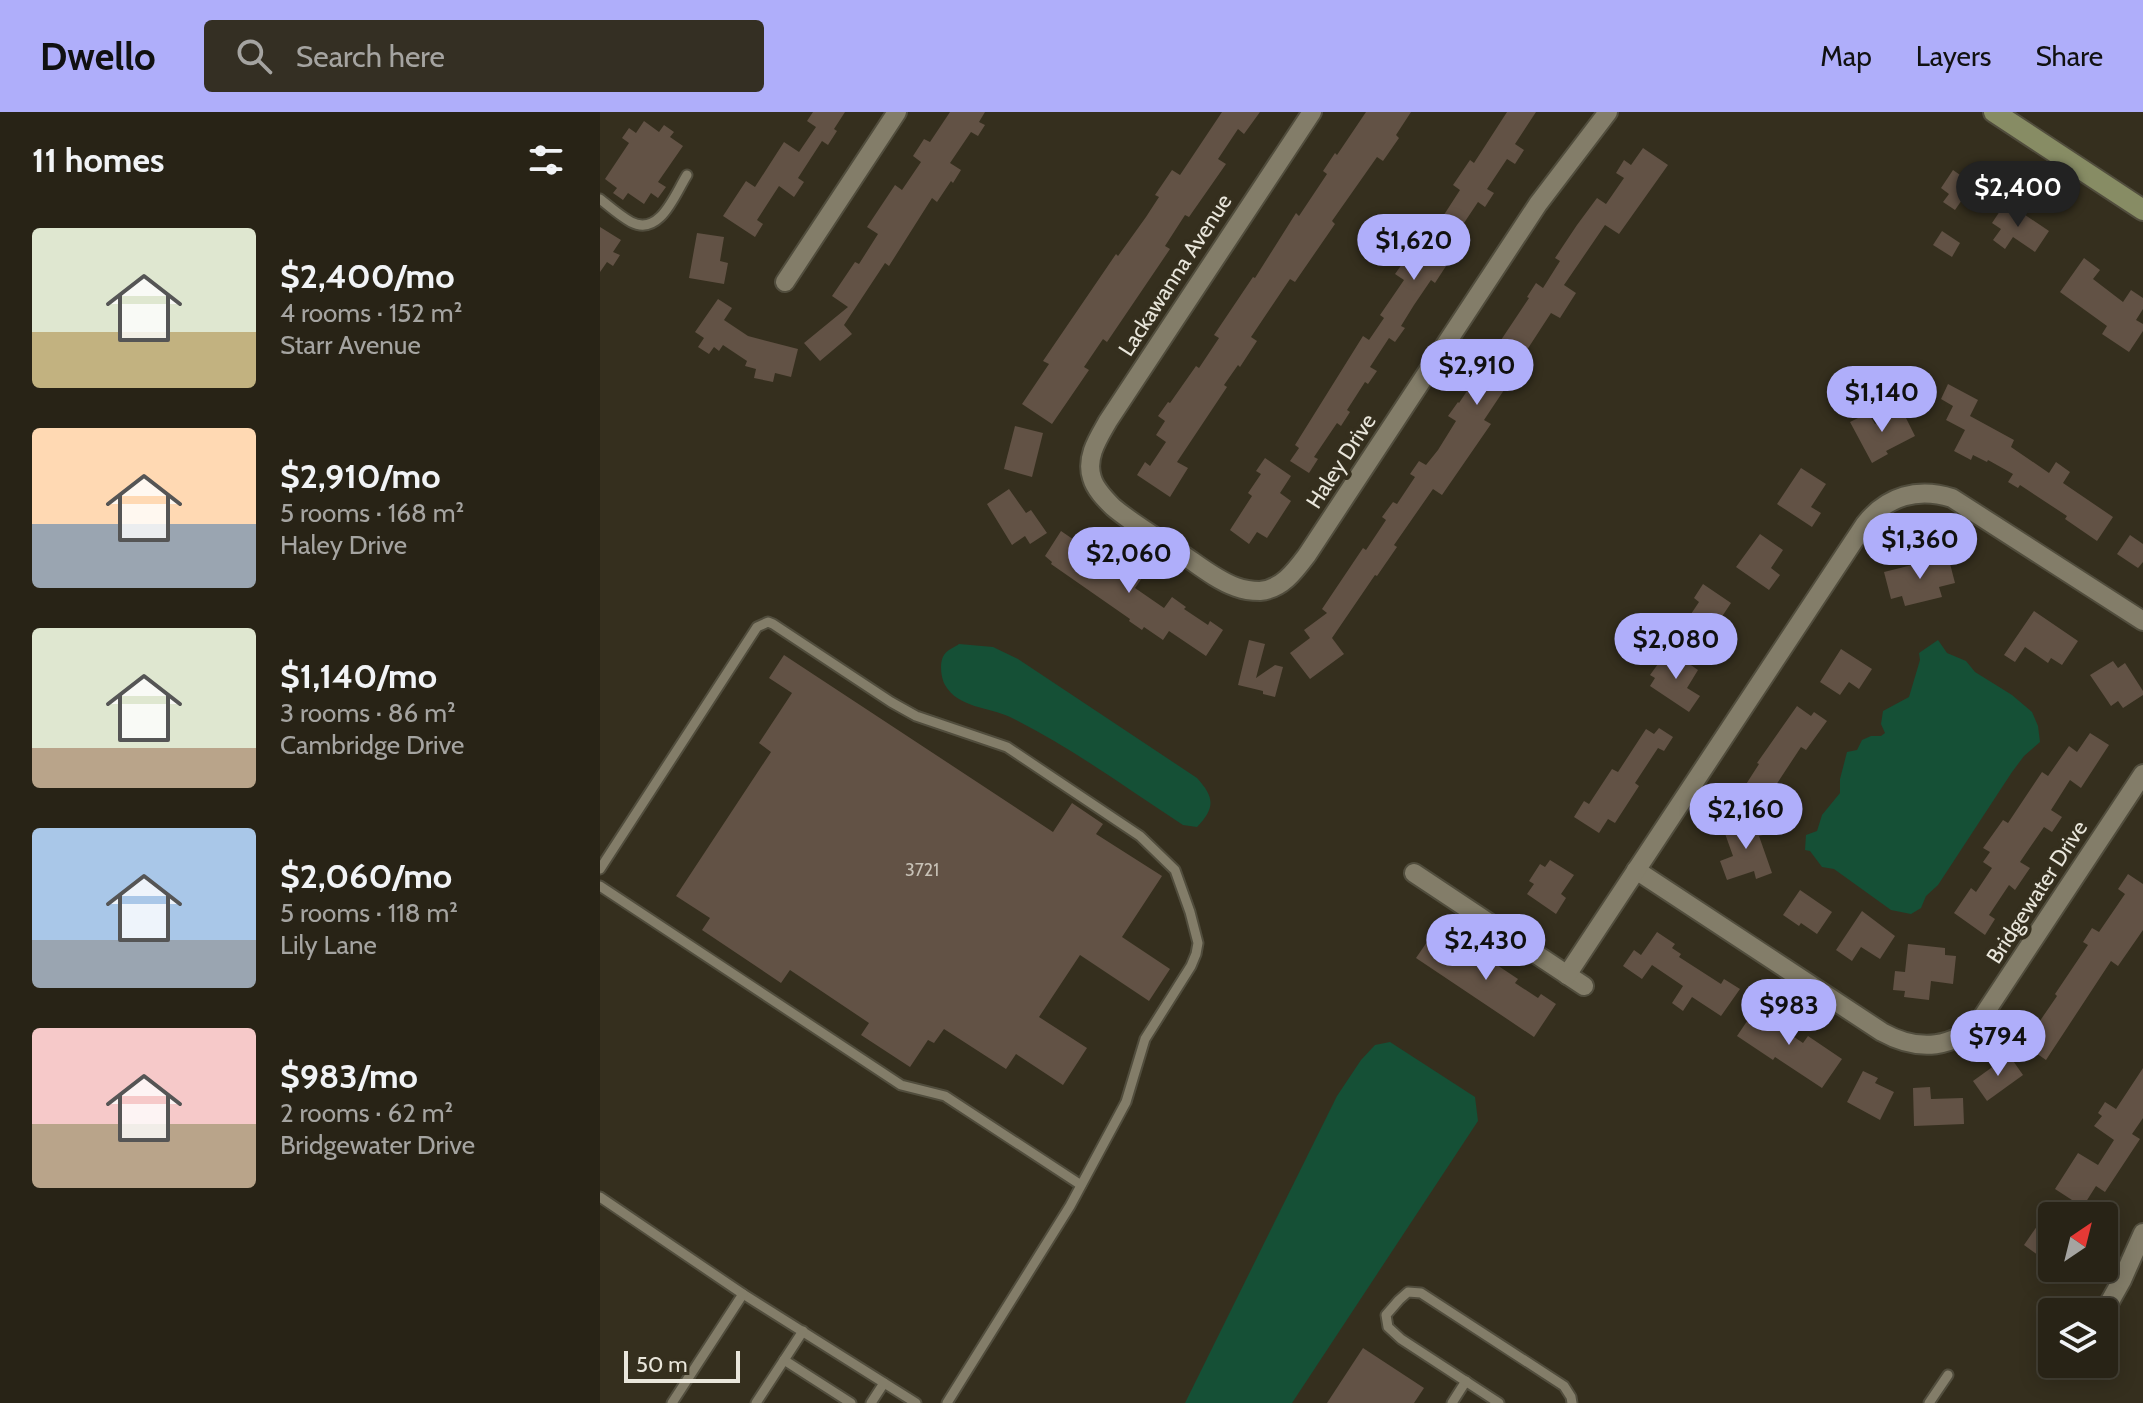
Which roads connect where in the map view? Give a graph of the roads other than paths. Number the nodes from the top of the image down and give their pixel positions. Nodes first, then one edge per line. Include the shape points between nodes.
1 (897, 112) edge
2 (1312, 112) edge
3 (1608, 112) edge
4 (1994, 112) edge
5 (687, 175) dead end
6 (600, 199) edge
7 (2143, 210) edge
8 (785, 282) dead end
9 (1268, 590) joint
10 (2143, 621) edge
11 (2143, 774) edge
12 (600, 869) edge
13 (1636, 870) junction
14 (1414, 873) dead end
15 (600, 886) edge
16 (1567, 975) junction
17 (1584, 986) dead end
18 (1081, 1185) junction
19 (600, 1197) edge
20 (2143, 1233) edge
21 (743, 1294) junction
22 (2112, 1298) edge
23 (803, 1331) junction
24 (784, 1360) junction
25 (1948, 1375) dead end
26 (1466, 1381) junction
27 (884, 1383) junction
28 (672, 1403) edge
29 (756, 1403) edge
30 (851, 1403) edge
31 (871, 1403) edge
32 (916, 1403) edge
33 (947, 1403) edge
34 (1452, 1403) edge
35 (1499, 1403) edge
36 (1572, 1403) edge
37 (1929, 1403) edge

1 - 8 street
2 - 9 street, Lackawanna Avenue via 1108,421 1090,469 1101,494 1125,516 1226,582
3 - 9 street, Haley Drive via 1538,204 1307,555 1285,581
4 - 7 street
5 - 6 lane via 651,225 632,223
10 - 13 street via 1960,501 1925,493 1894,499 1865,524
11 - 13 street, Bridgewater Drive via 1983,1016 1962,1035 1939,1044 1911,1044 1882,1032
12 - 18 lane via 757,627 768,622 916,716 1007,747 1036,766 1140,836 1175,870 1198,943 1191,966 1145,1039 1126,1102
13 - 16 street
14 - 16 street
15 - 18 lane via 901,1085 945,1096
16 - 17 street
18 - 33 lane
19 - 21 lane
20 - 22 street
21 - 23 lane
21 - 28 lane
23 - 24 lane
23 - 27 lane
24 - 29 lane
24 - 30 lane
25 - 37 lane
26 - 34 lane
26 - 35 lane
26 - 36 lane via 1388,1327 1386,1315 1408,1292 1421,1293 1564,1386
27 - 31 lane
27 - 32 lane

